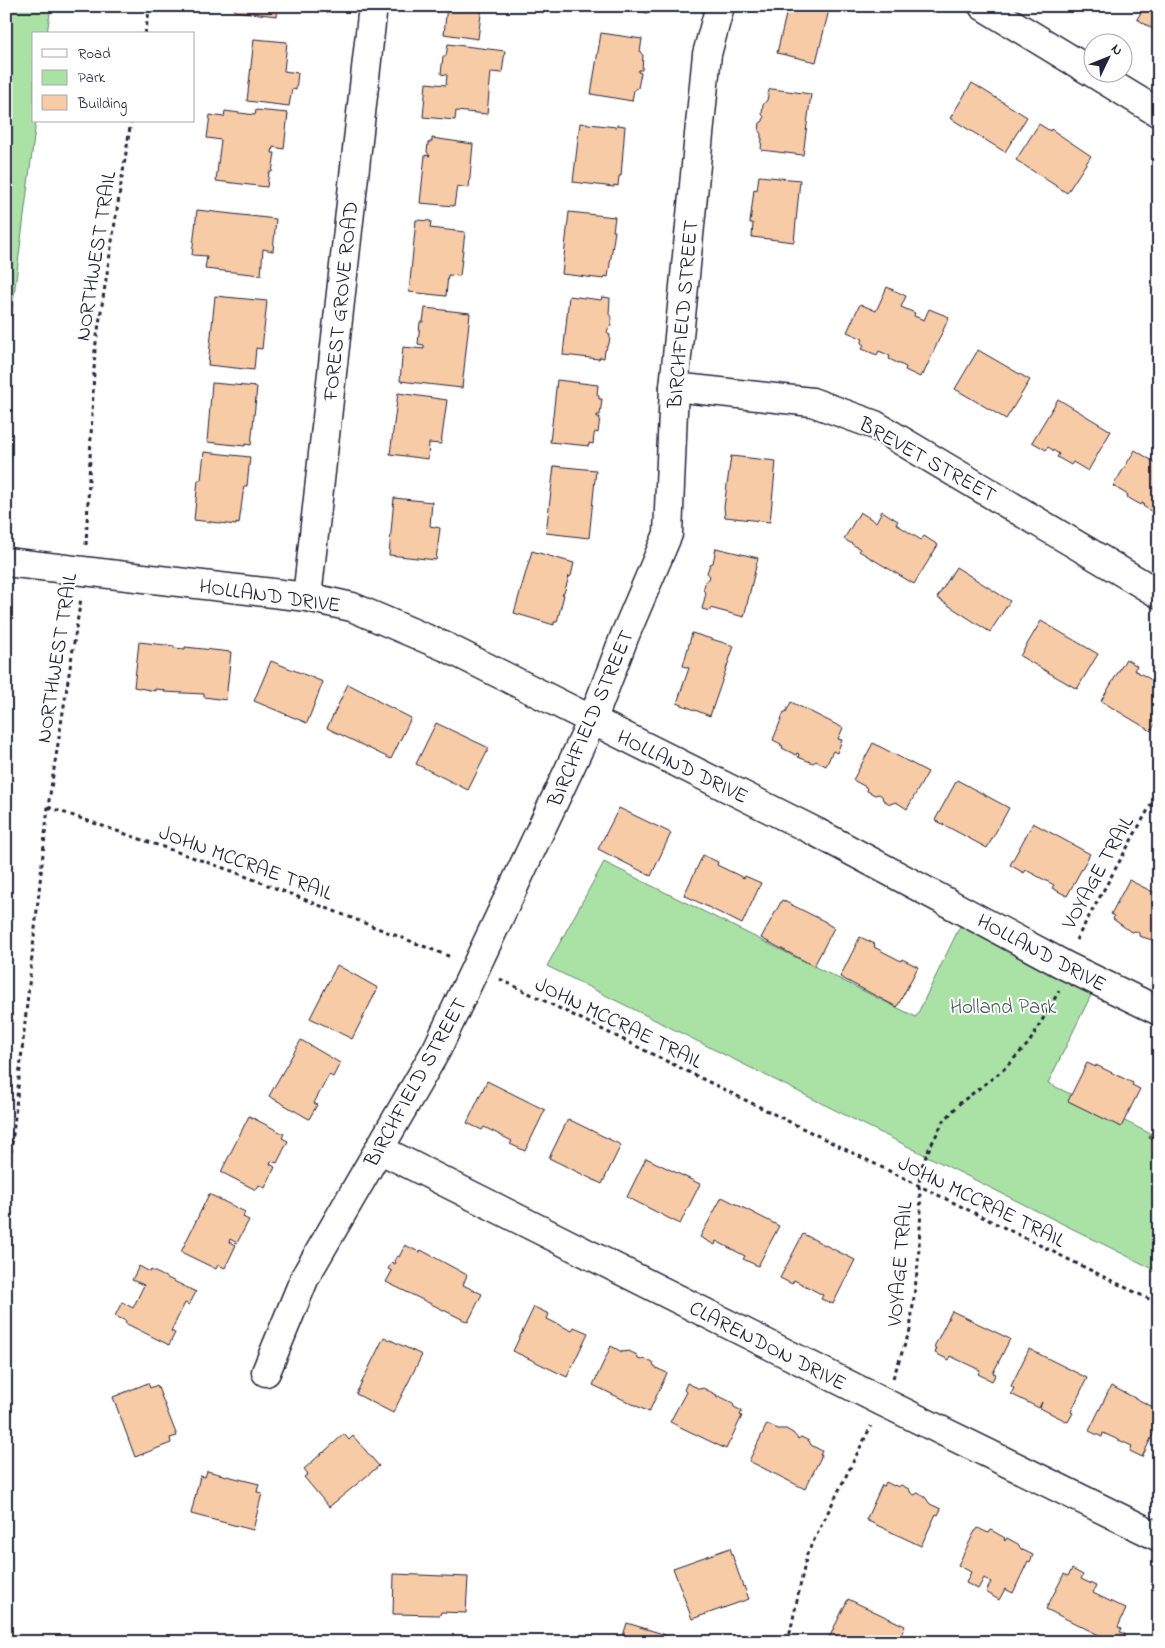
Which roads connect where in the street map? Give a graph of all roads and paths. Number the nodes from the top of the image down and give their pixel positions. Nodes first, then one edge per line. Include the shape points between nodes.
1 (150, 6) edge
2 (373, 6) edge
3 (720, 6) edge
4 (983, 6) edge
5 (145, 32) edge
6 (1159, 113) edge
7 (131, 122) edge
8 (674, 387) junction
9 (6, 562) edge
10 (85, 572) junction
11 (1159, 594) edge
12 (307, 597) junction
13 (592, 722) junction
14 (1159, 790) edge
15 (48, 807) junction
16 (1066, 966) junction
17 (476, 967) junction
18 (1159, 1012) edge
19 (379, 1149) junction
20 (919, 1186) junction
21 (6, 1200) edge
22 (1159, 1304) edge
23 (266, 1372) dead end
24 (883, 1402) junction
25 (1159, 1537) edge
26 (788, 1642) edge

1 - 5 path
2 - 12 street, FOREST GROVE ROAD
3 - 8 street, BIRCHFIELD STREET via 707,54
4 - 6 street
7 - 10 path, NORTHWEST TRAIL via 95,349
8 - 11 street, BREVET STREET via 812,402 875,425
8 - 13 street, BIRCHFIELD STREET via 668,534
9 - 10 street, HOLLAND DRIVE
10 - 12 street, HOLLAND DRIVE
10 - 15 path, NORTHWEST TRAIL
12 - 13 street, HOLLAND DRIVE via 352,607 437,644
13 - 16 street, HOLLAND DRIVE via 816,832
13 - 17 street, BIRCHFIELD STREET
14 - 16 path, VOYAGE TRAIL via 1077,938
15 - 17 path, JOHN MCCRAE TRAIL via 232,871
15 - 21 path, NORTHWEST TRAIL
16 - 18 street, HOLLAND DRIVE
16 - 20 path, VOYAGE TRAIL via 1059,992 1030,1043 1002,1071 960,1103 943,1122 920,1170
17 - 19 street, BIRCHFIELD STREET via 437,1049
17 - 20 path, JOHN MCCRAE TRAIL
19 - 23 street, BIRCHFIELD STREET via 305,1277
19 - 24 street, CLARENDON DRIVE
20 - 22 path, JOHN MCCRAE TRAIL
20 - 24 path, VOYAGE TRAIL via 921,1209 910,1330
24 - 25 street, CLARENDON DRIVE
24 - 26 path, VOYAGE TRAIL via 807,1554

